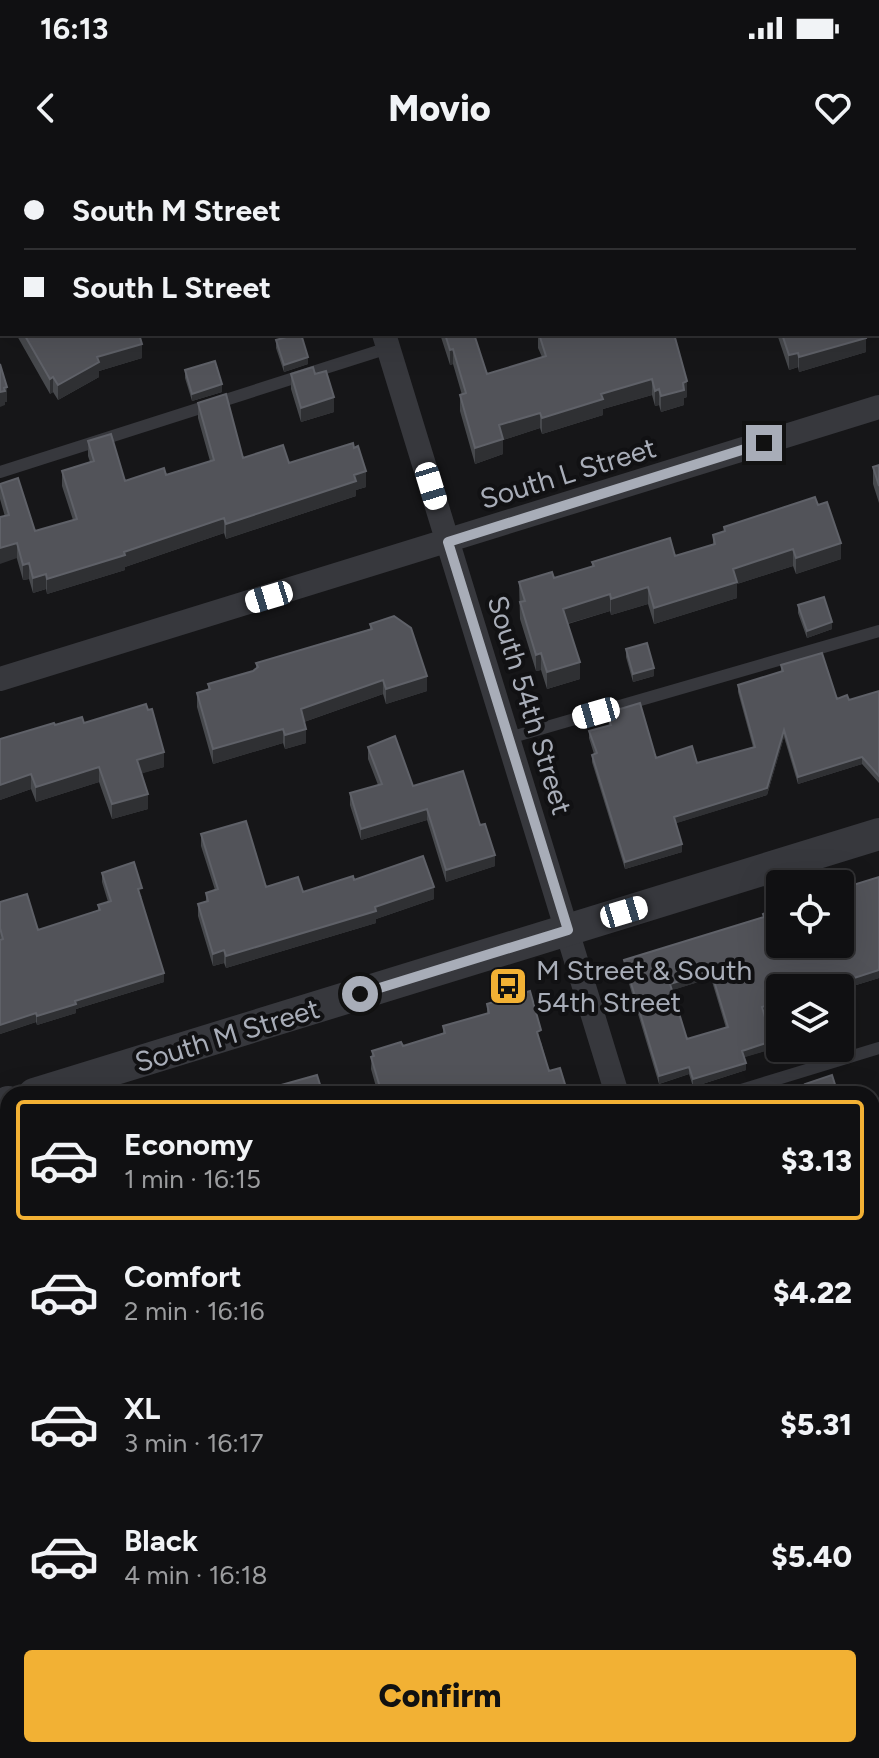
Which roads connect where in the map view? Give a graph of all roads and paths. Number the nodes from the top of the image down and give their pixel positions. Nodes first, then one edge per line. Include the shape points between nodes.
1 (386, 341) edge
2 (879, 407) edge
3 (0, 472) edge
4 (448, 542) junction
5 (879, 631) edge
6 (0, 679) edge
7 (509, 738) junction
8 (879, 834) edge
9 (568, 930) junction
10 (879, 1048) edge
11 (60, 1086) edge
12 (615, 1086) edge
13 (754, 1086) edge

1 - 3 lane
1 - 4 street, South 54th Street
2 - 4 street, South L Street
4 - 6 street, South L Street
4 - 7 street, South 54th Street
5 - 7 lane
7 - 9 street, South 54th Street
8 - 9 street, South M Street
9 - 11 street, South M Street
9 - 12 street, South 54th Street
10 - 13 lane

